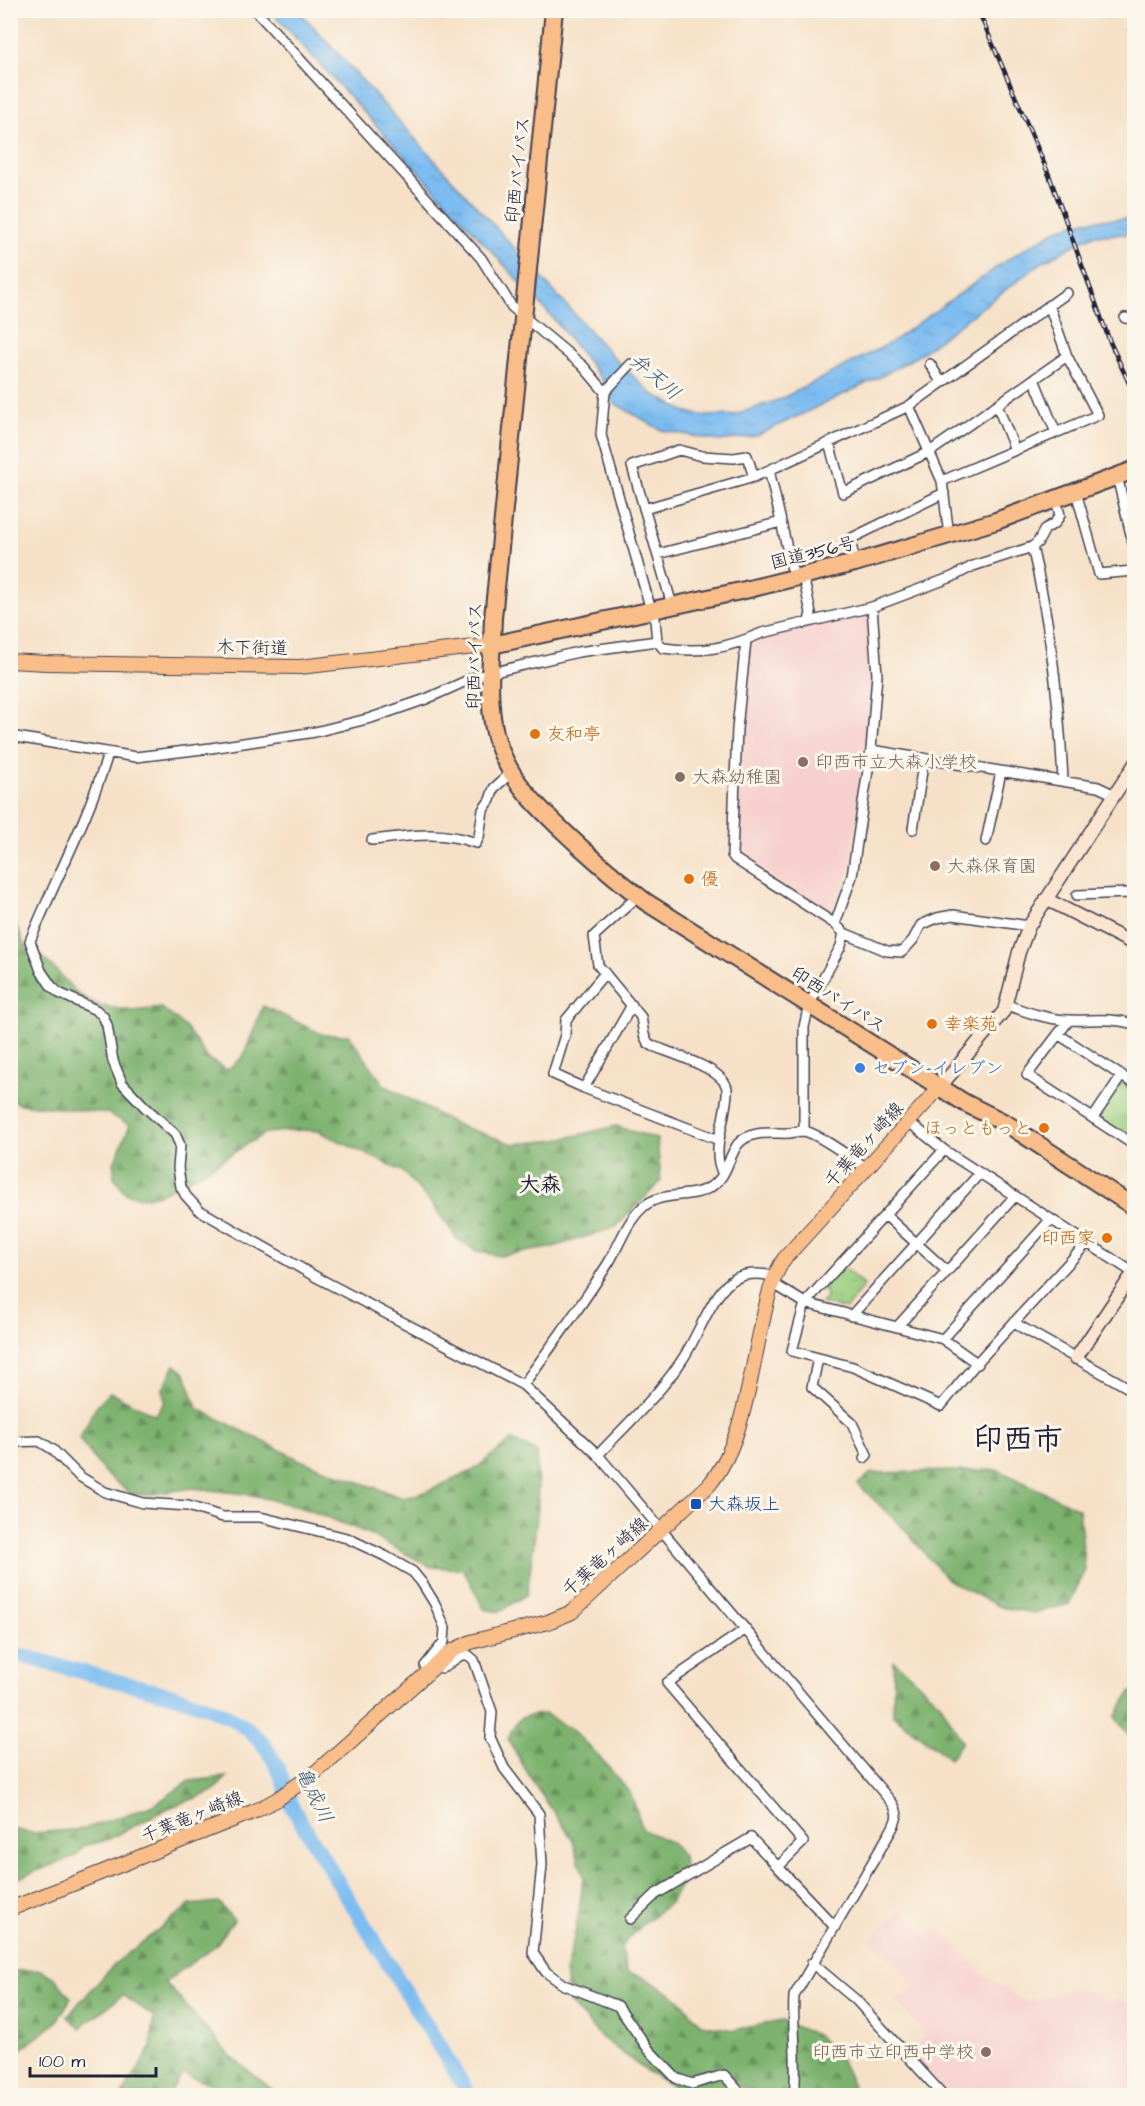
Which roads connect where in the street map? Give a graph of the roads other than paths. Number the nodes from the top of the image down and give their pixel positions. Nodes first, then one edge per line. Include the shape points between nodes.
1 (255, 10) edge
2 (554, 10) edge
3 (1067, 293) dead end
4 (1049, 305) junction
5 (523, 309) junction
6 (1067, 356) junction
7 (630, 364) dead end
8 (930, 364) dead end
9 (1034, 379) junction
10 (942, 382) junction
11 (604, 392) junction
12 (997, 405) junction
13 (909, 406) junction
14 (1056, 433) junction
15 (829, 443) junction
16 (1015, 450) junction
17 (931, 451) junction
18 (769, 470) junction
19 (1134, 470) edge
20 (1118, 476) junction
21 (754, 477) junction
22 (942, 481) junction
23 (1076, 492) junction
24 (944, 493) junction
25 (1056, 500) junction
26 (644, 509) junction
27 (781, 522) junction
28 (950, 535) junction
29 (1032, 547) junction
30 (1134, 547) edge
31 (658, 554) junction
32 (855, 563) junction
33 (1134, 571) edge
34 (799, 577) junction
35 (672, 605) junction
36 (872, 607) junction
37 (653, 610) junction
38 (809, 621) junction
39 (746, 640) junction
40 (657, 642) junction
41 (492, 645) junction
42 (10, 661) edge
43 (491, 673) junction
44 (10, 736) edge
45 (871, 750) junction
46 (108, 754) junction
47 (924, 758) junction
48 (1134, 765) edge
49 (1001, 772) junction
50 (511, 773) junction
51 (1063, 780) junction
52 (1114, 795) junction
53 (913, 829) dead end
54 (372, 840) dead end
55 (986, 841) dead end
56 (1077, 895) dead end
57 (1134, 895) edge
58 (638, 896) junction
59 (1046, 899) junction
60 (835, 924) junction
61 (1029, 926) junction
62 (844, 933) junction
63 (1134, 944) edge
64 (605, 973) junction
65 (632, 1005) junction
66 (808, 1005) junction
67 (1007, 1005) junction
68 (1069, 1020) junction
69 (1134, 1024) edge
70 (1058, 1034) junction
71 (1122, 1075) junction
72 (1134, 1084) edge
73 (940, 1087) junction
74 (584, 1088) junction
75 (965, 1103) junction
76 (1093, 1118) junction
77 (909, 1122) junction
78 (804, 1131) junction
79 (719, 1140) junction
80 (1134, 1145) edge
81 (944, 1150) junction
82 (867, 1168) junction
83 (980, 1173) junction
84 (723, 1174) junction
85 (1015, 1196) junction
86 (1134, 1207) edge
87 (885, 1215) junction
88 (1051, 1219) junction
89 (1134, 1220) edge
90 (916, 1243) junction
91 (1087, 1243) junction
92 (947, 1271) junction
93 (1134, 1273) edge
94 (773, 1280) junction
95 (805, 1304) junction
96 (851, 1316) junction
97 (1014, 1323) junction
98 (897, 1327) junction
99 (943, 1339) junction
100 (818, 1358) junction
101 (1076, 1358) junction
102 (978, 1364) junction
103 (523, 1385) junction
104 (1134, 1391) edge
105 (10, 1442) edge
106 (598, 1455) junction
107 (864, 1458) dead end
108 (662, 1530) junction
109 (746, 1629) junction
110 (436, 1665) junction
111 (777, 1867) junction
112 (10, 1909) edge
113 (630, 1919) dead end
114 (835, 1927) junction
115 (812, 1963) junction
116 (743, 2096) edge
117 (794, 2096) edge
118 (944, 2096) edge

1 - 5 street via 481,258 512,307
2 - 5 highway, 印西バイパス
3 - 4 street
4 - 6 street
4 - 10 street
5 - 11 street via 583,366
5 - 41 highway, 印西バイパス
6 - 9 street
6 - 14 street via 1098,415
7 - 11 street
8 - 10 street
9 - 12 street
9 - 14 street
10 - 13 street
11 - 37 street via 601,435
12 - 16 street
12 - 17 street
13 - 15 street
13 - 17 street
14 - 16 street
15 - 17 street via 843,493
15 - 18 street
16 - 22 street
17 - 22 street
18 - 21 street
18 - 27 street
19 - 20 highway, 国道356号
20 - 23 highway, 国道356号
20 - 30 street
21 - 26 street
21 - 26 street via 747,456 702,456 679,450 632,466
22 - 24 street
23 - 25 highway, 国道356号
23 - 33 street via 1099,574
24 - 28 street
24 - 32 street via 850,539
25 - 28 highway, 国道356号
25 - 29 street via 1060,515
26 - 31 street
27 - 31 street
27 - 34 street
28 - 32 highway, 国道356号
29 - 36 street
29 - 51 street via 1053,654
31 - 35 street
32 - 34 highway, 国道356号
34 - 35 highway, 国道356号
34 - 38 street via 811,613
35 - 37 highway, 国道356号
36 - 38 street
36 - 45 street via 877,675
37 - 40 street
37 - 41 highway, 国道356号
38 - 39 street
39 - 40 street via 691,652 663,648
39 - 60 street via 737,729 732,855
40 - 43 street via 578,652
41 - 42 main road, 木下街道 via 300,667
41 - 43 highway, 印西バイパス
43 - 46 street via 371,718 315,732 136,758
43 - 50 highway, 印西バイパス via 495,731
44 - 46 street
45 - 47 street
45 - 60 street via 852,876
46 - 103 street via 76,840 30,941 41,971 52,987 103,1016 122,1083 175,1134 180,1145 179,1179 186,1196 199,1210 240,1235
47 - 49 street
47 - 53 street
48 - 52 street
49 - 51 street
49 - 55 street
50 - 54 street via 494,788 483,810 476,843 436,834
50 - 58 highway, 印西バイパス via 548,817
51 - 52 street via 1098,787
52 - 59 street
56 - 57 street
58 - 64 street via 594,936 598,965
58 - 66 highway, 印西バイパス
59 - 61 street
59 - 63 street
60 - 62 street
61 - 62 street via 953,915 937,918 921,925 902,952 887,951
61 - 67 street
62 - 66 street via 841,946
64 - 65 street
64 - 74 street via 566,1020 553,1074
65 - 74 street
65 - 79 street via 641,1017 648,1043 723,1077 727,1088
66 - 73 highway, 印西バイパス
66 - 78 street via 804,1027
67 - 68 street via 1039,1016
67 - 73 street
68 - 69 street via 1100,1018
68 - 70 street
70 - 71 street
70 - 76 street via 1027,1075
71 - 72 street
71 - 76 street
73 - 75 highway, 印西バイパス
73 - 77 main road, 千葉竜ヶ崎線
74 - 79 street
75 - 86 highway, 印西バイパス via 1007,1124
75 - 89 highway, 印西バイパス via 1000,1133
76 - 80 street
77 - 81 street
77 - 82 main road, 千葉竜ヶ崎線
78 - 82 street
78 - 84 street via 749,1136 739,1143
79 - 84 street via 717,1153
81 - 83 street
81 - 87 street
82 - 94 main road, 千葉竜ヶ崎線 via 784,1259
83 - 85 street
83 - 90 street
84 - 103 street via 711,1187 699,1192 660,1198 644,1206 580,1307
85 - 88 street
85 - 92 street
87 - 90 street
87 - 95 street
88 - 91 street
88 - 99 street
90 - 92 street
90 - 96 street
91 - 93 street
91 - 97 street
92 - 98 street
93 - 101 street
94 - 95 street
94 - 106 street via 768,1275 753,1274 732,1280 722,1288 683,1359
94 - 108 main road, 千葉竜ヶ崎線 via 733,1446 709,1485
95 - 96 street
95 - 100 street via 792,1351
96 - 98 street
97 - 101 street
97 - 102 street
98 - 99 street
99 - 102 street
100 - 102 street via 853,1367 941,1406
100 - 107 street via 812,1388 852,1423 867,1455
101 - 104 street
103 - 106 street
105 - 110 street via 39,1441 79,1476 105,1491 143,1503 188,1506 223,1517 260,1517 346,1538 385,1556 413,1572 435,1604 445,1628 444,1642 425,1666
106 - 108 street
108 - 109 street
108 - 110 main road, 千葉竜ヶ崎線 via 572,1612 462,1646
109 - 111 street via 667,1683 803,1842
109 - 114 street via 898,1812
110 - 112 main road, 千葉竜ヶ崎線 via 338,1753 276,1800
110 - 116 street via 442,1668 461,1655 474,1660 492,1712 490,1737 504,1768 539,1814 542,1865 533,1953 546,1972 564,1985 618,2006 649,2050 676,2078 692,2084 724,2075
111 - 113 street via 751,1838 656,1894
111 - 114 street
114 - 115 street
115 - 117 street via 794,1996
115 - 118 street via 856,2000

